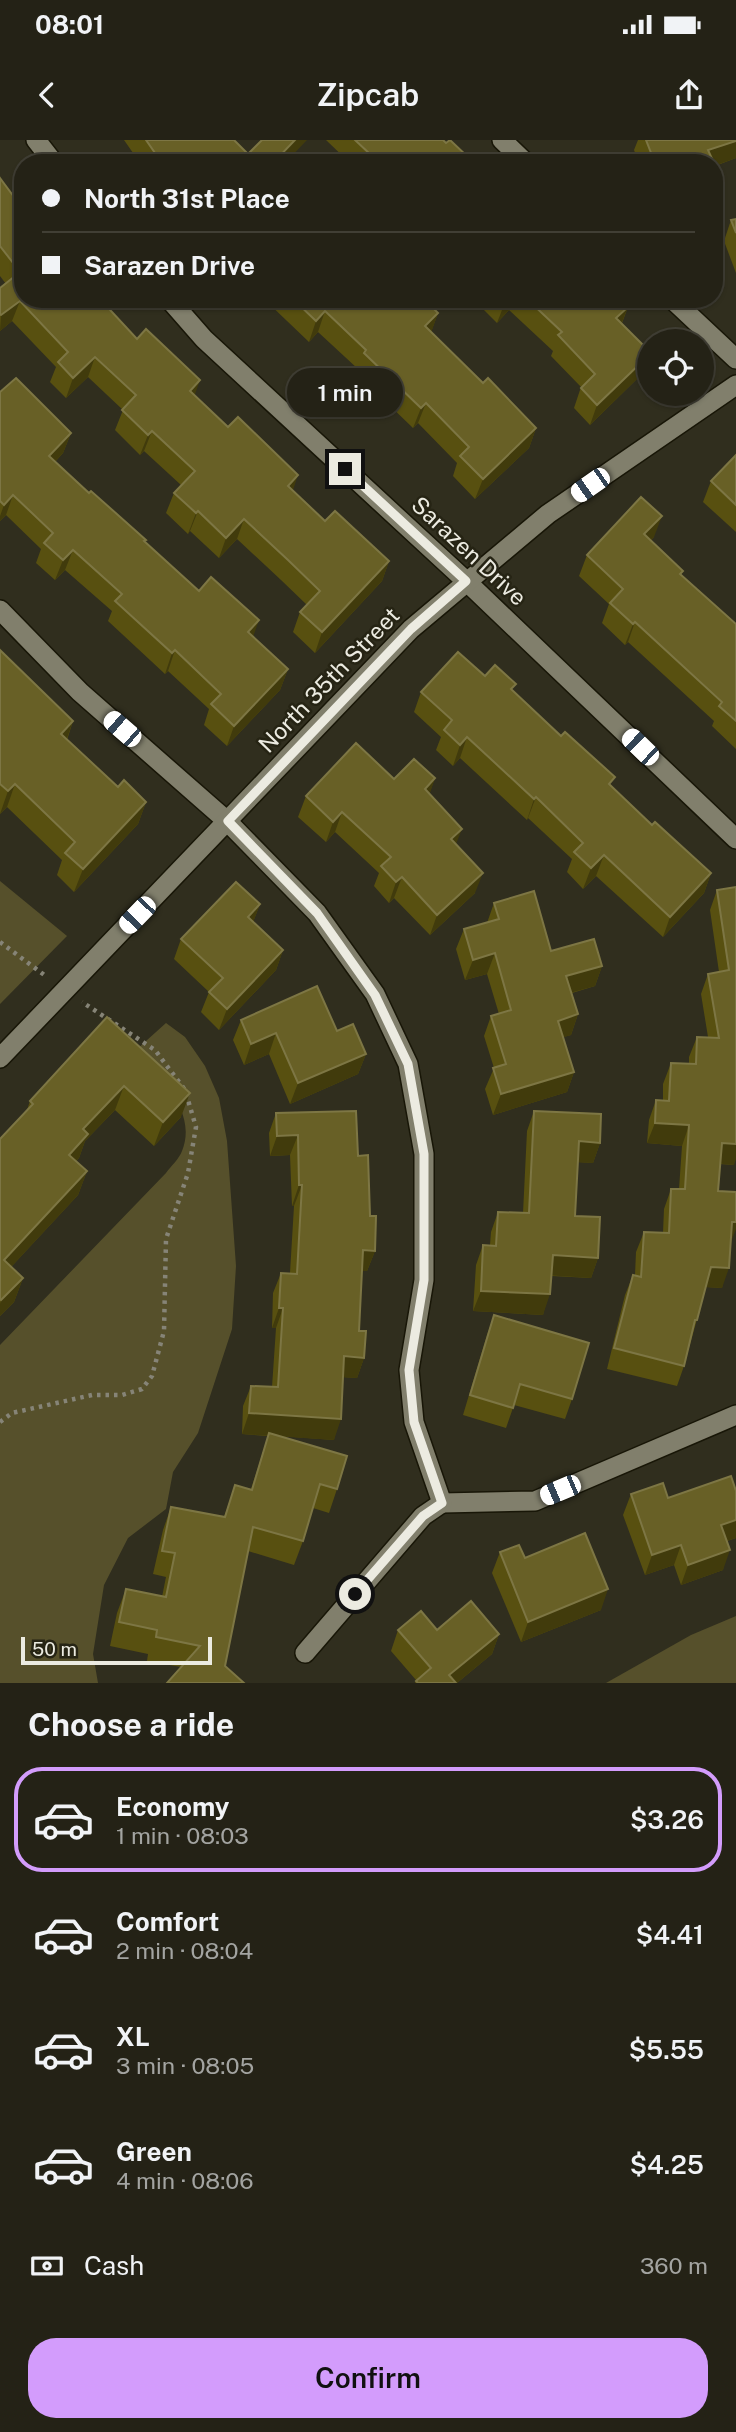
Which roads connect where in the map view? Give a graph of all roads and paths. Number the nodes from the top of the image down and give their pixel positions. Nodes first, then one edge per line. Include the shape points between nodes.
1 (36, 140) edge
2 (506, 141) edge
3 (47, 154) edge
4 (518, 154) edge
5 (177, 308) edge
6 (682, 308) edge
7 (736, 359) edge
8 (736, 385) edge
9 (466, 581) junction
10 (0, 610) edge
11 (228, 821) junction
12 (736, 839) edge
13 (0, 942) edge
14 (65, 991) junction
15 (0, 1058) edge
16 (736, 1415) edge
17 (0, 1422) edge
18 (442, 1503) junction
19 (304, 1653) dead end

1 - 3 street
2 - 4 street
5 - 9 street, Sarazen Drive via 204,339
6 - 7 street
8 - 9 street, North 35th Street via 548,514
9 - 11 street, North 35th Street via 411,629
9 - 12 street, Sarazen Drive
10 - 11 street via 80,692
11 - 14 street, North 35th Street
11 - 18 street via 317,913 375,995 408,1064 424,1154 424,1280 409,1370 414,1422
13 - 14 path
14 - 15 street, North 35th Street
14 - 17 path via 155,1050 185,1090 196,1127 188,1173 166,1239 164,1331 152,1376 142,1390 65,1401 12,1413
16 - 18 street via 535,1501
18 - 19 street via 423,1516

